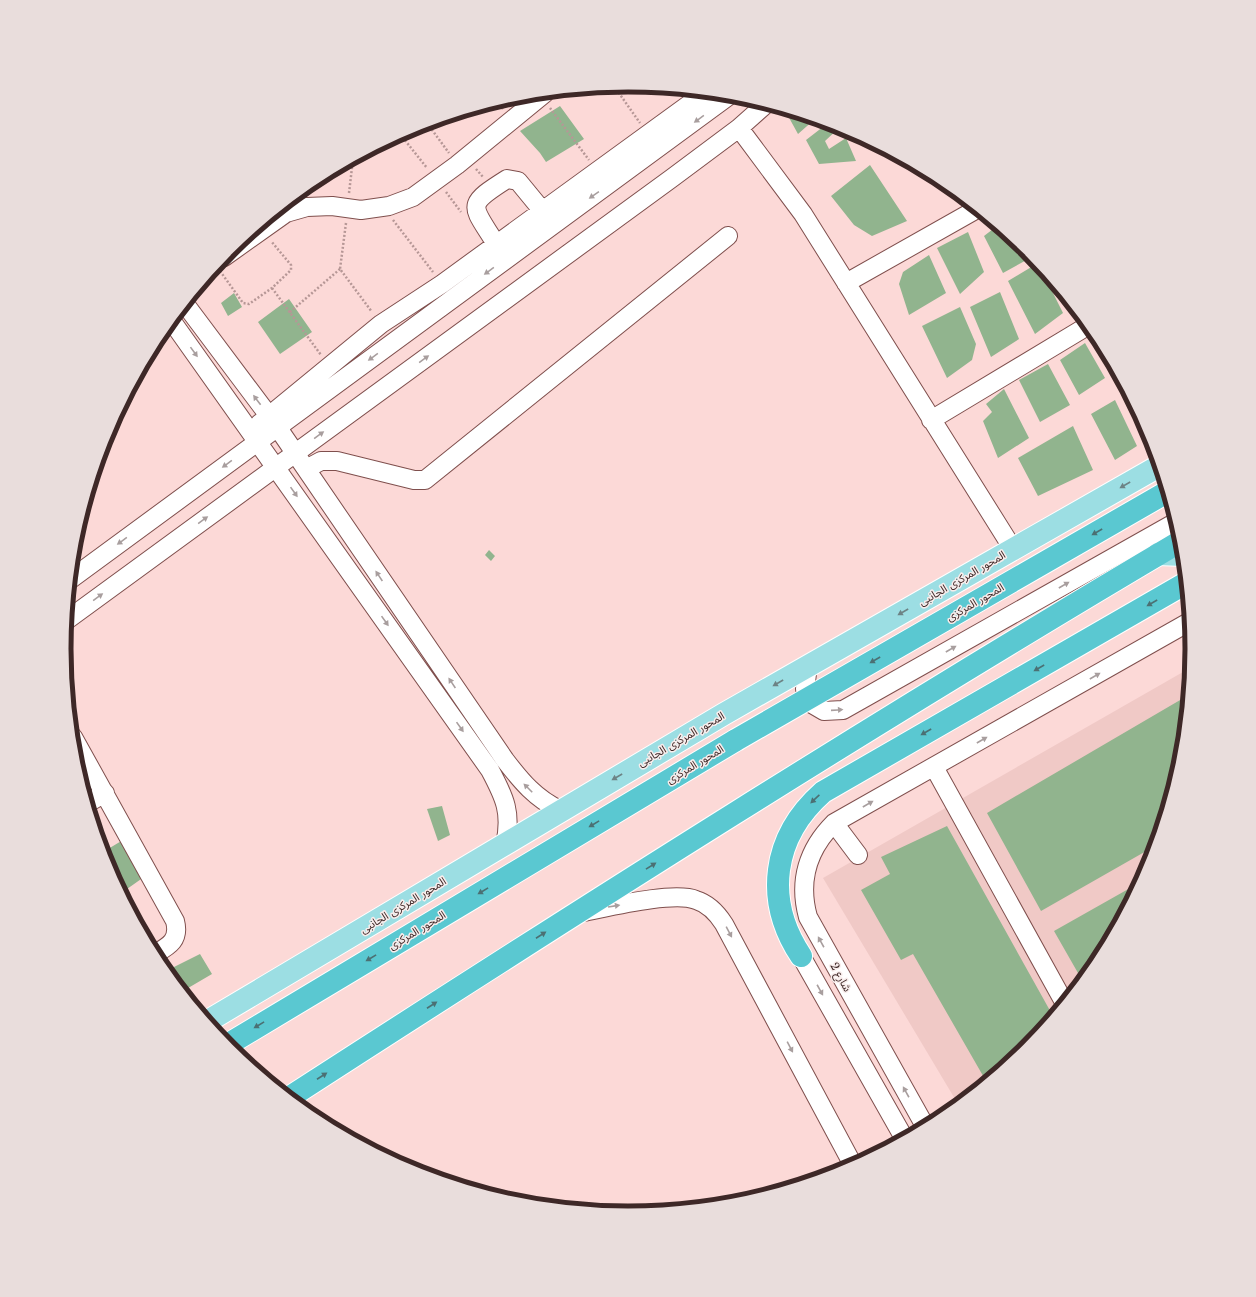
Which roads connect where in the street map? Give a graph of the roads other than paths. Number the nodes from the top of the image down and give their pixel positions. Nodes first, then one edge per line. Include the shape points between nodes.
1 (701, 96) edge
2 (537, 99) edge
3 (723, 100) edge
4 (762, 108) edge
5 (739, 128) junction
6 (973, 212) edge
7 (548, 217) junction
8 (258, 233) edge
9 (728, 236) dead end
10 (496, 244) junction
11 (846, 283) junction
12 (187, 307) edge
13 (175, 325) edge
14 (1084, 328) edge
15 (931, 420) junction
16 (273, 422) junction
17 (254, 436) junction
18 (295, 453) junction
19 (276, 467) junction
20 (1155, 468) edge
21 (306, 469) junction
22 (1163, 494) edge
23 (1171, 525) edge
24 (1175, 545) edge
25 (1013, 549) junction
26 (1158, 554) junction
27 (1176, 555) edge
28 (76, 575) edge
29 (1181, 586) edge
30 (72, 616) edge
31 (1184, 625) edge
32 (808, 666) junction
33 (81, 751) edge
34 (505, 760) junction
35 (934, 767) junction
36 (490, 770) junction
37 (105, 793) junction
38 (92, 800) edge
39 (560, 810) junction
40 (834, 823) junction
41 (505, 845) junction
42 (858, 855) dead end
43 (576, 913) junction
44 (161, 951) edge
45 (801, 956) joint
46 (1062, 998) edge
47 (212, 1019) edge
48 (233, 1041) edge
49 (295, 1094) edge
50 (922, 1121) edge
51 (901, 1133) edge
52 (850, 1159) edge

1 - 7 street via 597,171
2 - 8 street via 413,197 383,207 361,210 332,206 307,207 286,213
3 -> 7 street
4 - 5 street
5 - 11 street via 803,214
18 -> 5 street
6 - 11 street
7 - 10 street
7 - 10 street via 518,181 507,179 478,199 476,205 476,212
7 -> 16 street
9 - 21 street via 425,480 414,480 337,461 321,461
10 - 16 street via 381,324 330,366
11 - 15 street
16 -> 12 street
13 -> 17 street
14 - 15 street
15 - 25 street
16 - 17 street
16 - 18 street
17 - 19 street
17 -> 28 street
18 - 19 street
18 - 21 street
30 -> 19 street
19 -> 36 street
20 -> 25 main road, المحور المركزى الجانبى
34 -> 21 street
22 -> 48 highway, المحور المركزى, bridge via 736,740
32 -> 23 street via 805,689 812,704 824,711 843,710
24 - 26 highway
25 -> 32 main road, المحور المركزى الجانبى
26 - 27 main road
43 -> 26 highway via 1029,631
29 -> 45 highway via 830,788 811,802 786,840 781,855 778,885 778,900 786,930
35 -> 31 street
32 -> 39 main road, المحور المركزى الجانبى
33 - 37 street
34 - 36 street
39 -> 34 street via 550,806 532,792
40 -> 35 street
35 - 46 street
36 - 41 street via 507,806 508,826
37 - 38 street
37 - 44 street via 175,921 175,940
39 - 41 main road, المحور المركزى الجانبى
40 - 42 street
50 -> 40 street, شارع 2 via 808,917 804,894 805,871 819,840
41 - 47 main road, المحور المركزى الجانبى
49 -> 43 highway
43 -> 52 street via 679,896 697,900 713,909 724,924
45 -> 51 street

